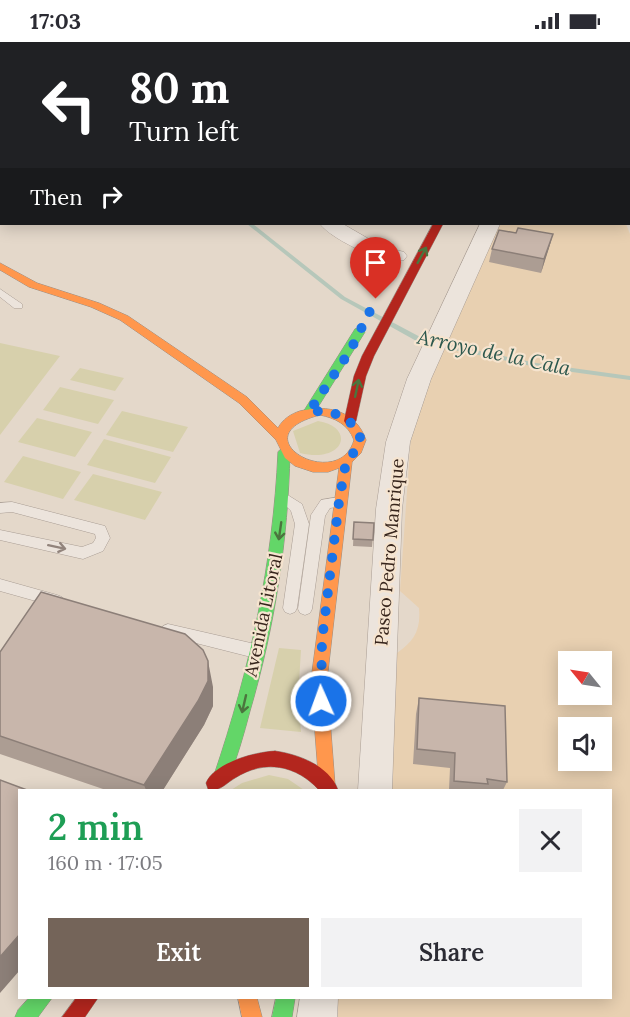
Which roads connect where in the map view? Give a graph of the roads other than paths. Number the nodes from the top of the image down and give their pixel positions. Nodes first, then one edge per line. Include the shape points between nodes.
1 (334, 225) edge
2 (437, 225) edge
3 (490, 225) edge
4 (356, 230) edge
5 (397, 257) dead end
6 (0, 266) edge
7 (0, 292) edge
8 (18, 306) dead end
9 (365, 322) dead end
10 (243, 400) junction
11 (307, 412) junction
12 (350, 421) junction
13 (280, 436) junction
14 (284, 452) junction
15 (346, 462) junction
16 (284, 498) junction
17 (339, 502) junction
18 (0, 508) edge
19 (0, 535) edge
20 (0, 585) edge
21 (69, 604) edge
22 (291, 608) dead end
23 (305, 609) dead end
24 (150, 625) edge
25 (257, 652) junction
26 (222, 775) junction
27 (329, 788) edge
28 (209, 789) edge
29 (375, 789) edge
30 (41, 999) edge
31 (87, 999) edge
32 (248, 999) edge
33 (286, 999) edge
34 (319, 999) edge
35 (25, 1017) edge
36 (72, 1017) edge
37 (252, 1017) edge
38 (282, 1017) edge
39 (317, 1017) edge

1 - 4 street
12 -> 2 main road via 368,356
3 - 29 street, Paseo Pedro Manrique via 419,379 398,442 389,509
4 - 5 street via 374,250
6 - 10 main road via 33,285 124,318
7 - 8 lane
9 - 11 main road via 350,351
10 - 11 main road
10 - 13 main road
11 - 12 main road via 331,412
11 - 13 main road via 288,422
12 - 15 main road via 360,437 359,446
13 - 14 main road
14 - 15 main road via 300,465 311,468
14 - 16 main road, Avenida Litoral
15 - 17 main road
16 - 22 lane via 297,508 302,524
16 -> 25 main road, Avenida Litoral
17 - 23 lane via 326,504 318,515
17 - 27 main road via 319,680
19 -> 18 lane via 82,552 98,547 103,538 100,530 86,524 12,507
20 - 21 lane
24 - 25 lane
25 -> 26 main road, Avenida Litoral via 237,736
26 - 27 main road via 239,764 277,757 313,771
26 - 28 main road
30 - 35 main road
31 - 36 main road
32 - 37 main road
33 - 38 main road
34 - 39 street

